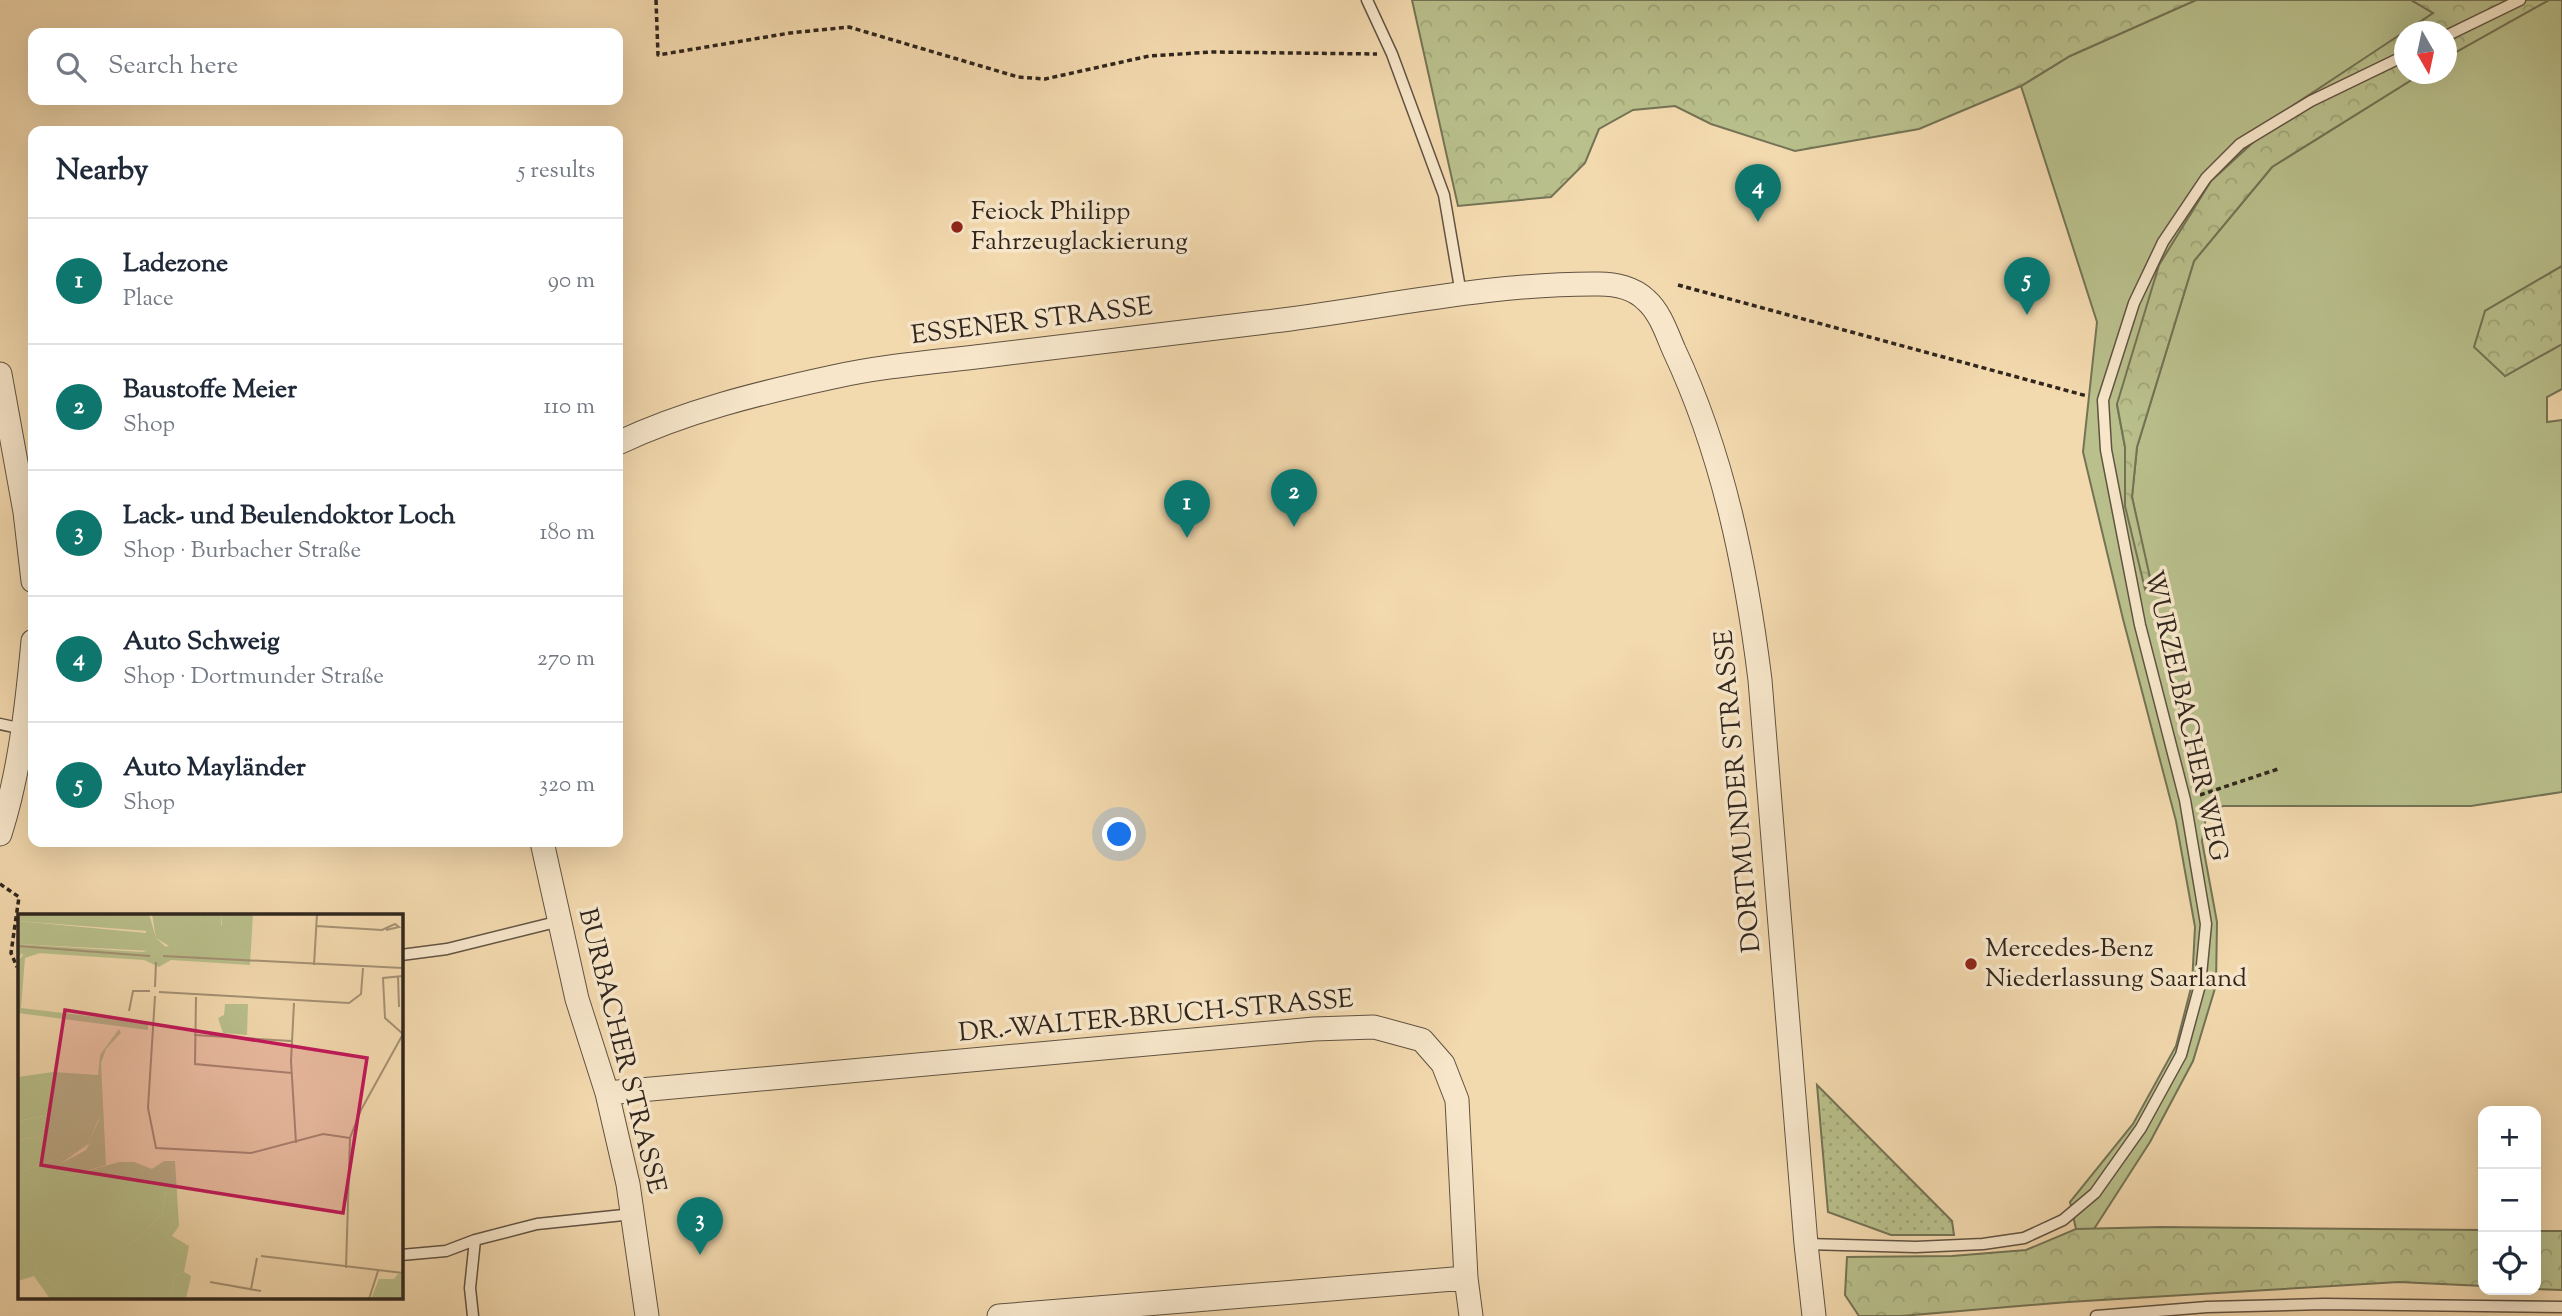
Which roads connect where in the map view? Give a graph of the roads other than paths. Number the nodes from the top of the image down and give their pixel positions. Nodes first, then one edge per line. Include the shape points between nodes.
1 (1367, 0) edge
2 (2520, 0) edge
3 (2457, 31) edge
4 (2394, 61) edge
5 (1628, 289) joint
6 (1461, 294) junction
7 (0, 374) edge
8 (623, 441) edge
9 (28, 538) edge
10 (28, 684) edge
11 (0, 724) edge
12 (23, 729) junction
13 (0, 834) edge
14 (543, 847) edge
15 (560, 921) junction
16 (402, 955) edge
17 (607, 1093) junction
18 (633, 1214) junction
19 (475, 1240) junction
20 (1806, 1244) junction
21 (402, 1255) edge
22 (1466, 1278) junction
23 (2562, 1307) edge
24 (473, 1316) edge
25 (647, 1316) edge
26 (999, 1316) edge
27 (1471, 1316) edge
28 (1814, 1316) edge
29 (2096, 1316) edge

1 - 6 lane via 1444,195
2 - 3 lane
4 - 20 lane, WURZELBACHER WEG via 2311,101 2240,144 2206,178 2163,243 2134,303 2103,400 2106,450 2140,625 2185,800 2206,924 2200,985 2181,1055 2141,1128 2095,1193 2063,1220 2024,1238 1983,1244
5 - 6 street, ESSENER STRASSE via 1591,284
5 - 20 street, DORTMUNDER STRASSE via 1646,299 1657,314 1681,365 1710,441 1739,543 1760,680
6 - 8 street, ESSENER STRASSE via 837,376 736,399
7 - 9 street
10 - 12 street
11 - 12 lane
12 - 13 street
14 - 15 street, BURBACHER STRASSE
15 - 16 lane via 447,949
15 - 17 street, BURBACHER STRASSE via 577,999
17 - 18 street, BURBACHER STRASSE
17 - 22 street, DR.-WALTER-BRUCH-STRASSE via 1374,1027 1422,1040 1443,1063 1457,1100
18 - 19 lane via 537,1224
18 - 25 street, BURBACHER STRASSE
19 - 21 lane via 446,1251
19 - 24 lane via 470,1288
20 - 28 street, DORTMUNDER STRASSE
22 - 26 street
22 - 27 street, DR.-WALTER-BRUCH-STRASSE
23 - 29 lane via 2310,1304

